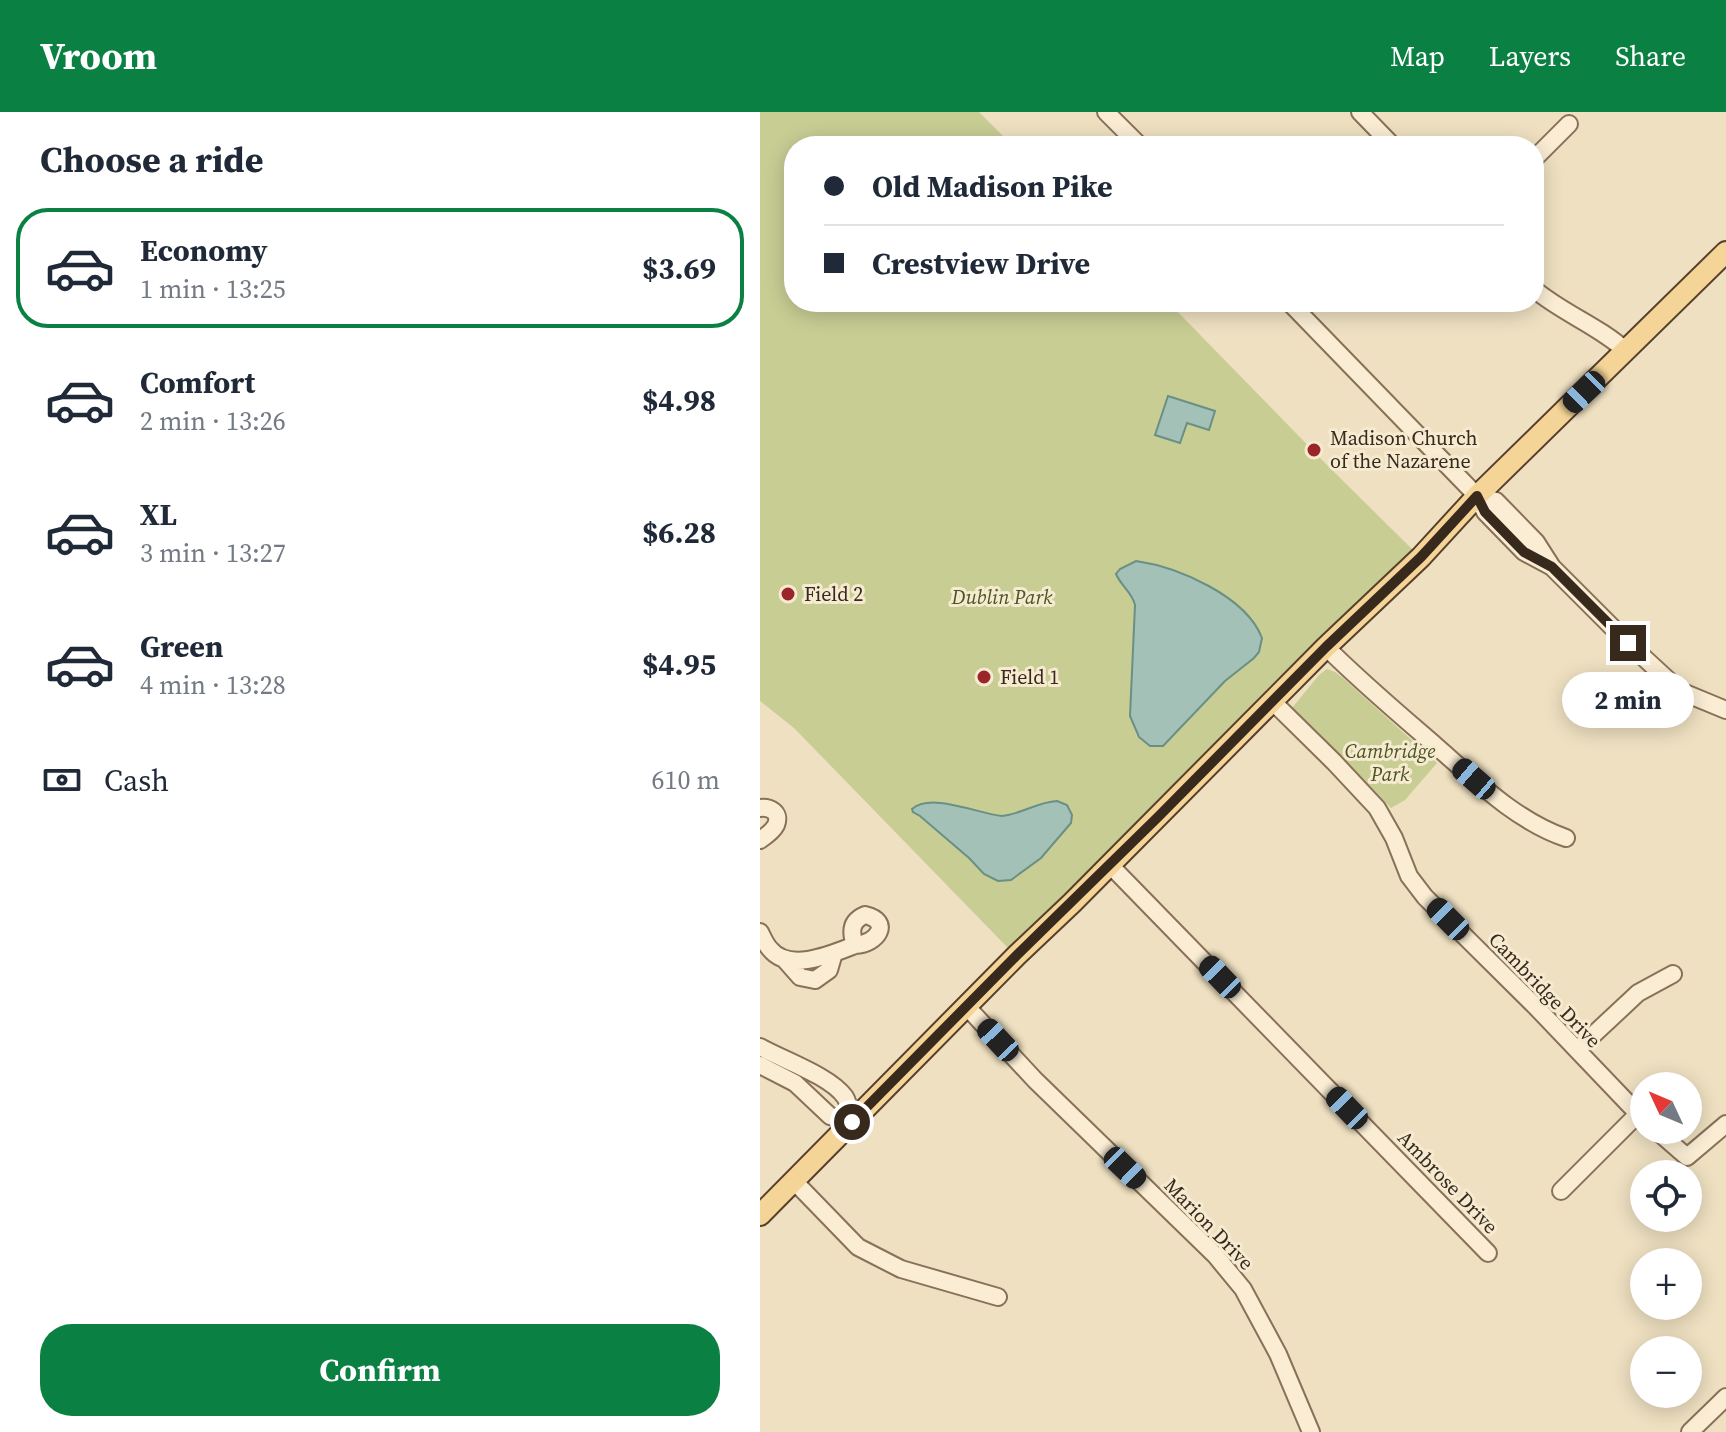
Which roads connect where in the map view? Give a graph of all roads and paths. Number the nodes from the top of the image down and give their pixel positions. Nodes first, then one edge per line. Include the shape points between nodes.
1 (1106, 112) edge
2 (1360, 112) edge
3 (1569, 124) dead end
4 (1130, 136) edge
5 (1383, 136) edge
6 (1544, 149) edge
7 (1726, 252) edge
8 (1544, 298) edge
9 (1299, 312) edge
10 (1626, 351) junction
11 (1477, 496) junction
12 (1326, 647) junction
13 (1272, 701) junction
14 (1726, 710) edge
15 (760, 808) edge
16 (1566, 838) dead end
17 (760, 840) edge
18 (1110, 865) junction
19 (760, 932) edge
20 (855, 945) dead end
21 (1673, 974) dead end
22 (967, 1007) junction
23 (760, 1047) edge
24 (1577, 1050) junction
25 (760, 1065) edge
26 (1630, 1105) edge
27 (852, 1122) junction
28 (1726, 1124) edge
29 (1630, 1127) edge
30 (1672, 1144) edge
31 (794, 1181) junction
32 (1561, 1191) dead end
33 (760, 1215) edge
34 (1488, 1253) dead end
35 (998, 1297) dead end
36 (1726, 1397) edge
37 (1311, 1432) edge
38 (1690, 1432) edge

1 - 4 street
2 - 5 street
3 - 6 street
7 - 10 main road
8 - 10 street
9 - 11 street
10 - 11 main road
11 - 12 main road
11 - 14 street via 1485,512 1524,552 1552,567 1680,691
12 - 13 main road
12 - 16 street via 1493,795 1545,831
13 - 18 main road
13 - 24 street, Cambridge Drive via 1377,808 1409,876 1425,897
15 - 17 street via 769,807 777,816
18 - 22 main road
18 - 34 street, Ambrose Drive
19 - 20 street via 771,951 800,977 815,980 829,970 834,953
21 - 24 street via 1638,993
22 - 27 main road
22 - 37 street, Marion Drive via 1243,1289
23 - 27 street via 840,1092
24 - 26 street, Cambridge Drive
25 - 27 street via 795,1083 830,1116
27 - 31 main road
28 - 30 street via 1687,1157
29 - 32 street
31 - 33 main road
31 - 35 street via 858,1247 901,1269
36 - 38 street

